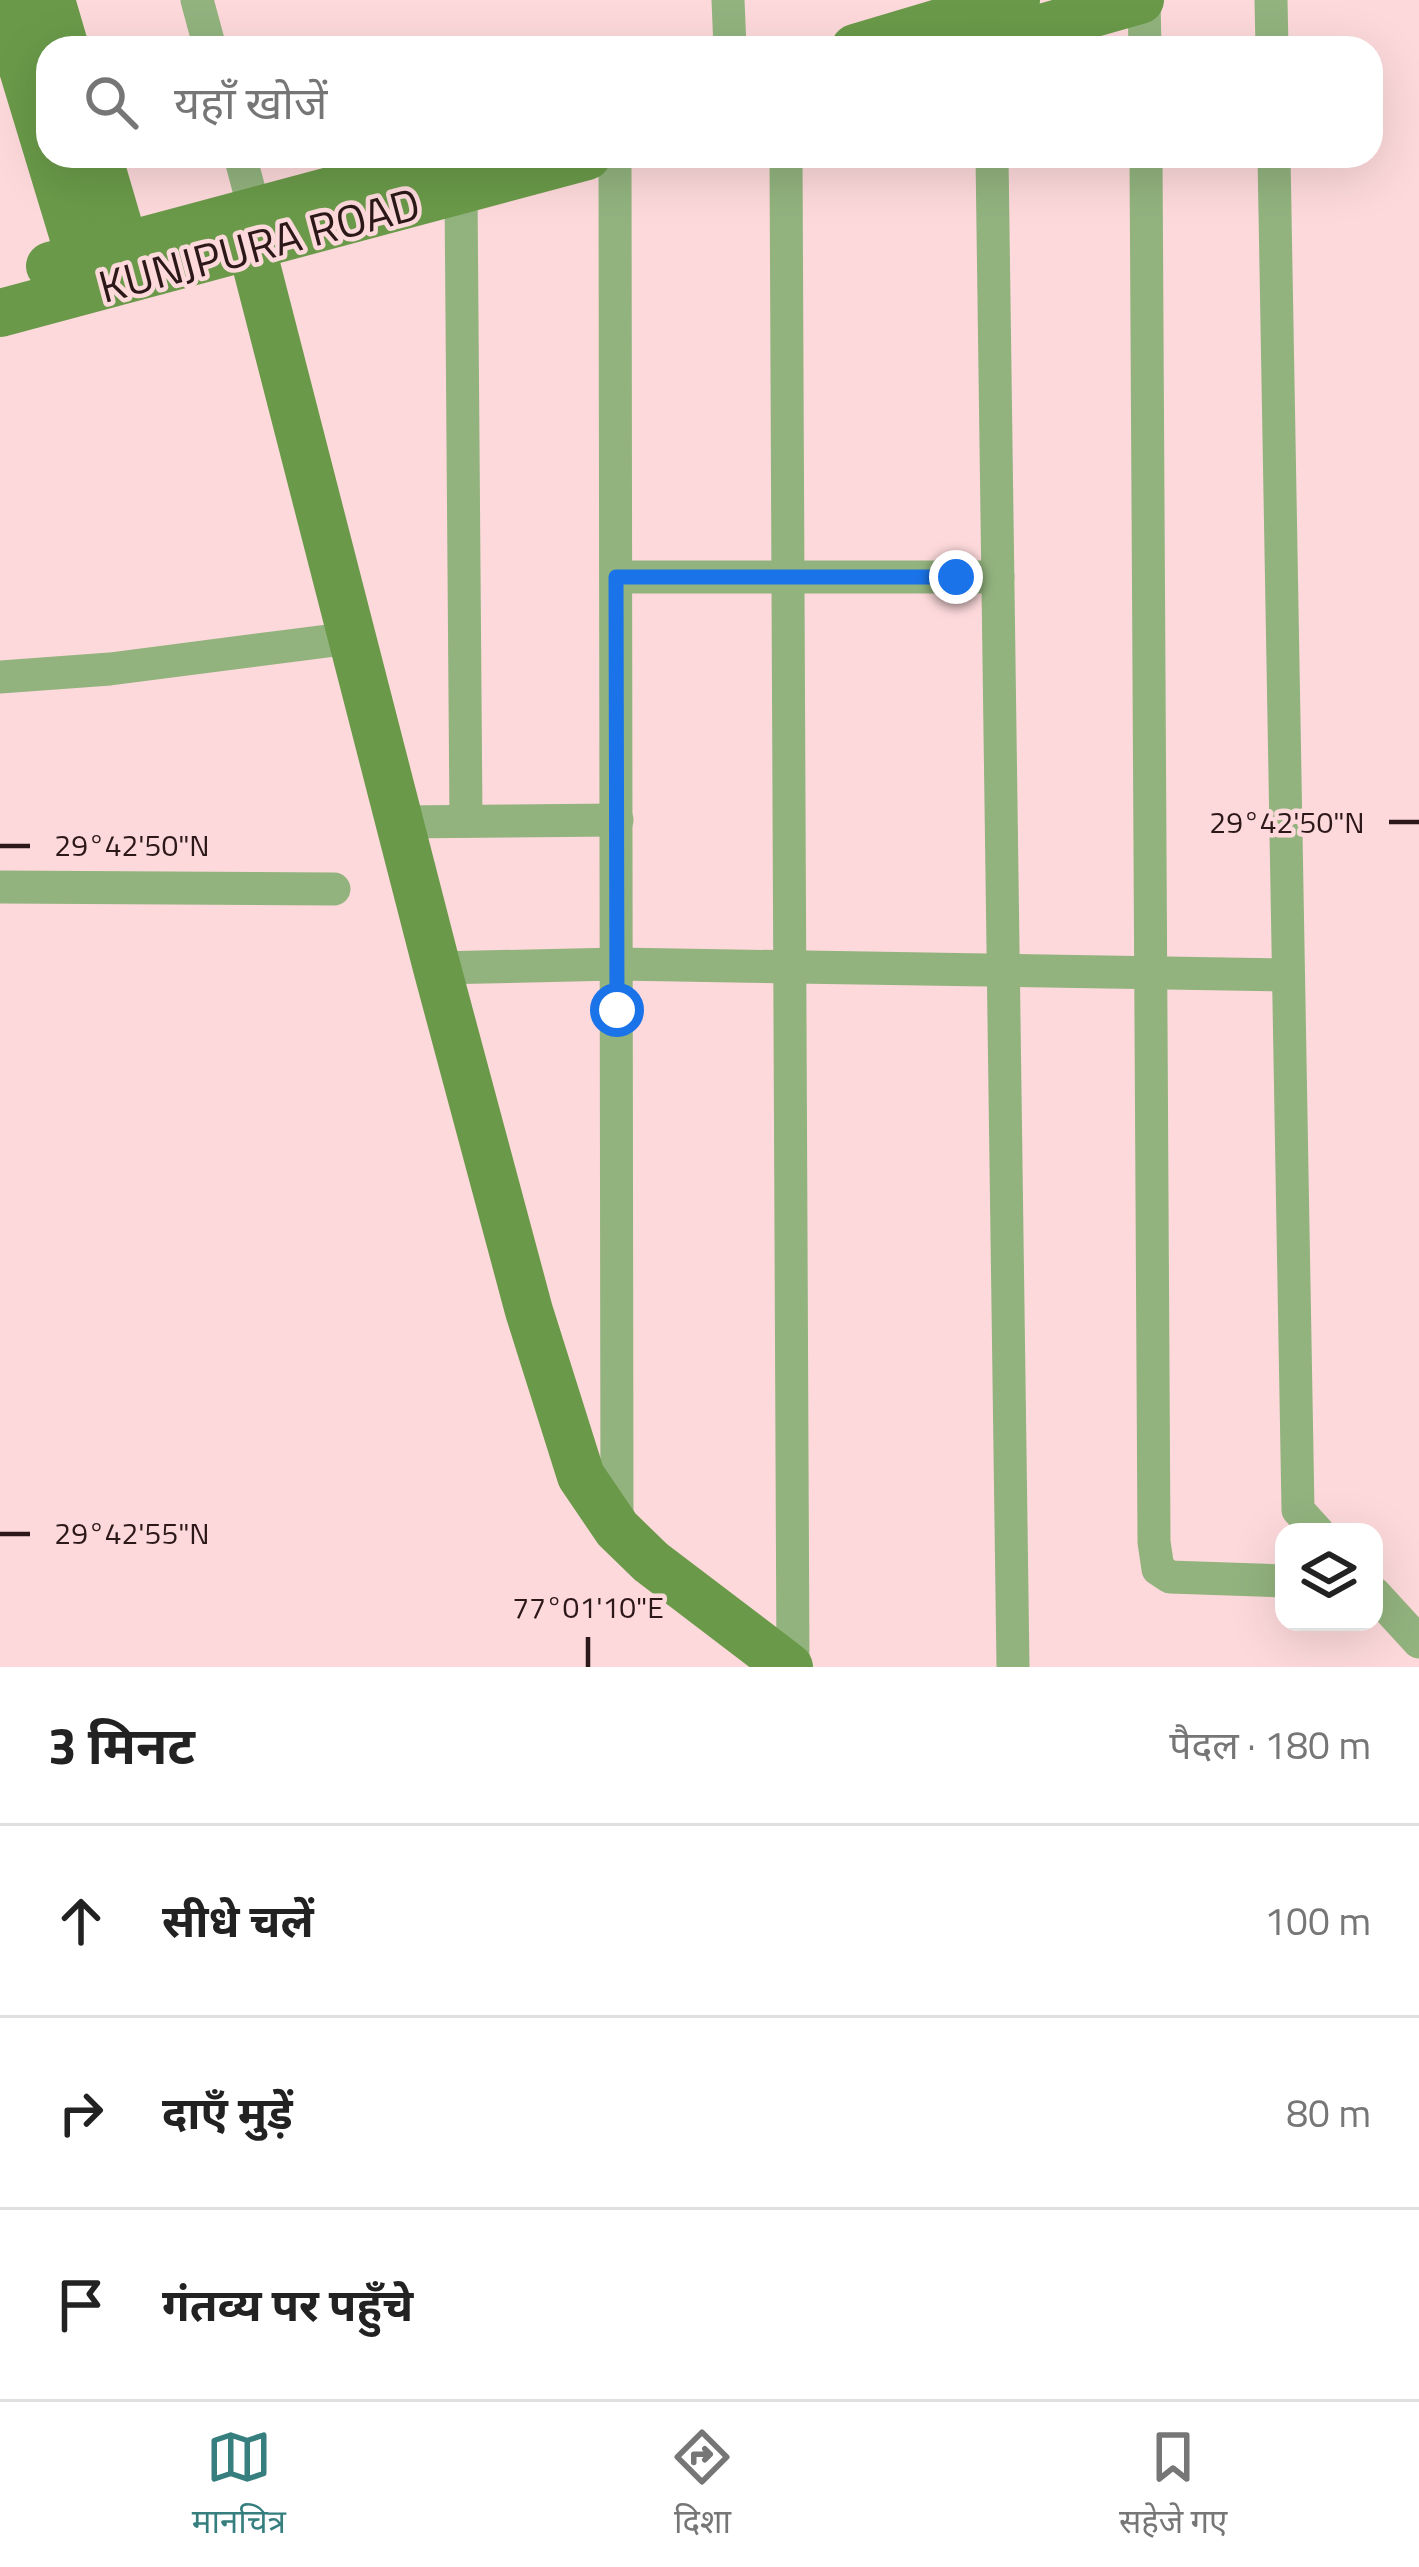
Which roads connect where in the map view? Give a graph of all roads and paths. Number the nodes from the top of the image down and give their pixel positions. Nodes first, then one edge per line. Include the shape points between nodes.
1 (2, 0) edge
2 (50, 0) edge
3 (197, 0) edge
4 (728, 0) edge
5 (1016, 0) edge
6 (1142, 0) edge
7 (1271, 0) edge
8 (1090, 7) edge
9 (61, 36) edge
10 (207, 36) edge
11 (730, 36) edge
12 (895, 36) edge
13 (1011, 36) edge
14 (1144, 36) edge
15 (1272, 36) edge
16 (36, 87) edge
17 (67, 168) edge
18 (99, 168) edge
19 (242, 168) edge
20 (503, 168) edge
21 (615, 168) edge
22 (786, 168) edge
23 (992, 168) edge
24 (1146, 168) edge
25 (1274, 168) edge
26 (461, 174) edge
27 (254, 231) junction
28 (106, 267) junction
29 (0, 281) edge
30 (0, 313) edge
31 (616, 577) junction
32 (788, 577) junction
33 (998, 577) junction
34 (351, 638) junction
35 (0, 677) edge
36 (617, 820) junction
37 (466, 821) junction
38 (398, 822) junction
39 (0, 887) edge
40 (334, 889) dead end
41 (617, 964) junction
42 (789, 966) junction
43 (436, 968) junction
44 (1152, 971) junction
45 (1004, 972) junction
46 (1288, 974) junction
47 (1310, 1523) edge
48 (617, 1529) junction
49 (1275, 1581) edge
50 (1383, 1603) edge
51 (1419, 1642) edge
52 (791, 1667) edge
53 (1013, 1667) edge

1 - 16 street
2 - 9 street
3 - 10 street
4 - 11 street
5 - 12 street
6 - 8 street
6 - 14 street
7 - 15 street
8 - 13 street
17 - 28 street
18 - 28 street
19 - 27 street
20 - 26 street, KUNJPURA ROAD
21 - 31 street
22 - 32 street
23 - 33 street
24 - 44 street
25 - 46 street
26 - 27 street, KUNJPURA ROAD
26 - 37 street
27 - 28 street, KUNJPURA ROAD
27 - 34 street
28 - 29 street, KUNJPURA ROAD
28 - 30 street, KUNJPURA ROAD
31 - 32 street
31 - 36 street
32 - 33 street
32 - 42 street
33 - 45 street
34 - 35 street
34 - 38 street
36 - 37 street
36 - 41 street
37 - 38 street
38 - 43 street
39 - 40 street
41 - 42 street
41 - 43 street
41 - 48 street
42 - 45 street
42 - 52 street
43 - 48 street via 574,1455
44 - 45 street
44 - 46 street
44 - 49 street via 1158,1569 1186,1581
45 - 53 street
46 - 47 street via 1298,1510
48 - 52 street
50 - 51 street

